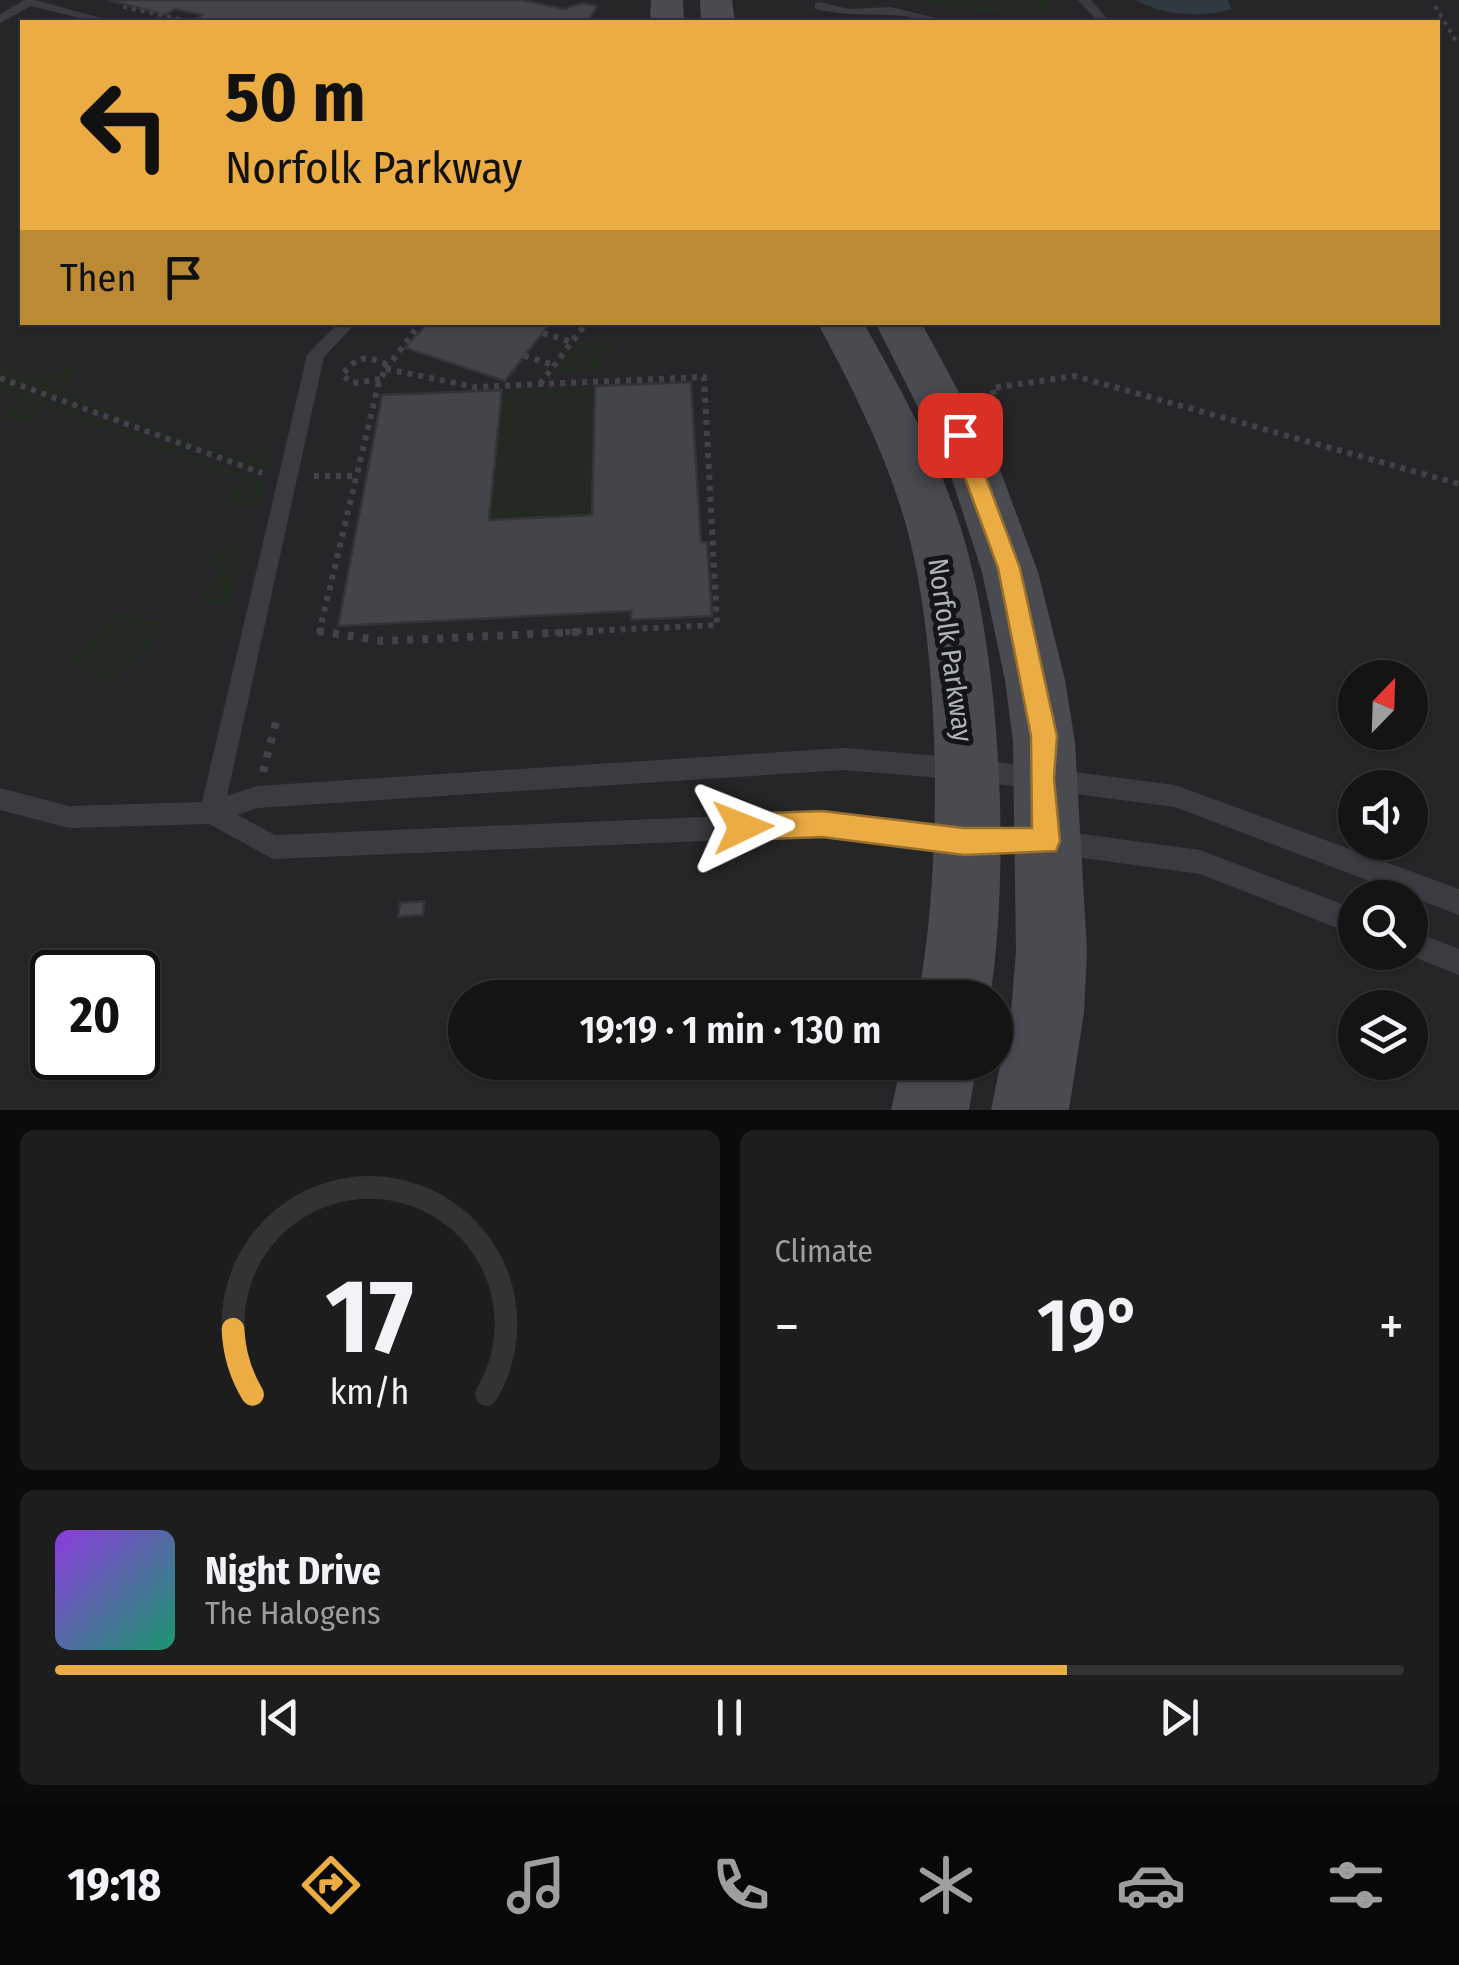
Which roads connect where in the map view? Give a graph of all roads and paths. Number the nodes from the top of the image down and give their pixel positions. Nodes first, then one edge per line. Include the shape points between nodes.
1 (108, 4) dead end
2 (1435, 6) dead end
3 (818, 7) edge
4 (0, 19) edge
5 (101, 20) edge
6 (183, 20) edge
7 (936, 20) edge
8 (1446, 24) junction
9 (1459, 24) edge
10 (1456, 41) dead end
11 (346, 325) edge
12 (418, 325) edge
13 (585, 325) edge
14 (842, 325) edge
15 (900, 325) edge
16 (543, 333) dead end
17 (572, 342) junction
18 (524, 356) dead end
19 (554, 365) junction
20 (387, 367) junction
21 (0, 378) edge
22 (381, 378) junction
23 (540, 384) junction
24 (987, 405) dead end
25 (289, 475) junction
26 (358, 476) junction
27 (1459, 484) edge
28 (276, 722) dead end
29 (965, 769) junction
30 (262, 773) dead end
31 (0, 799) edge
32 (1044, 810) junction
33 (211, 813) junction
34 (964, 842) junction
35 (1459, 902) edge
36 (1338, 915) edge
37 (1428, 950) edge
38 (1459, 962) edge
39 (958, 980) edge
40 (936, 1080) edge
41 (930, 1110) edge
42 (1030, 1110) edge

1 - 6 path
2 - 8 path
3 - 7 lane
4 - 5 lane via 29,2
8 - 9 path
8 - 10 path
11 - 25 lane via 316,354
12 - 20 path
13 - 17 path
14 - 29 street, Norfolk Parkway via 914,474 947,578
15 - 32 street via 976,468 1009,568 1044,736
16 - 17 path
17 - 19 path
18 - 19 path
19 - 23 path
20 - 22 path
20 - 22 path via 366,356 342,375 353,383
20 - 23 path via 475,386
21 - 25 path via 268,475
22 - 26 path
23 - 26 path via 704,377 717,625 383,641 317,633
24 - 27 path via 998,404 992,388 1075,376
25 - 26 path
25 - 33 lane
28 - 30 path
29 - 32 lane
29 - 33 lane via 844,759 257,798
29 - 34 street, Norfolk Parkway
31 - 33 lane via 69,816
32 - 34 lane
32 - 35 lane via 1174,796
32 - 36 lane
32 - 42 street via 1052,910 1049,998
33 - 34 lane via 273,847 822,824
34 - 39 street, Norfolk Parkway
37 - 38 lane
40 - 41 street

